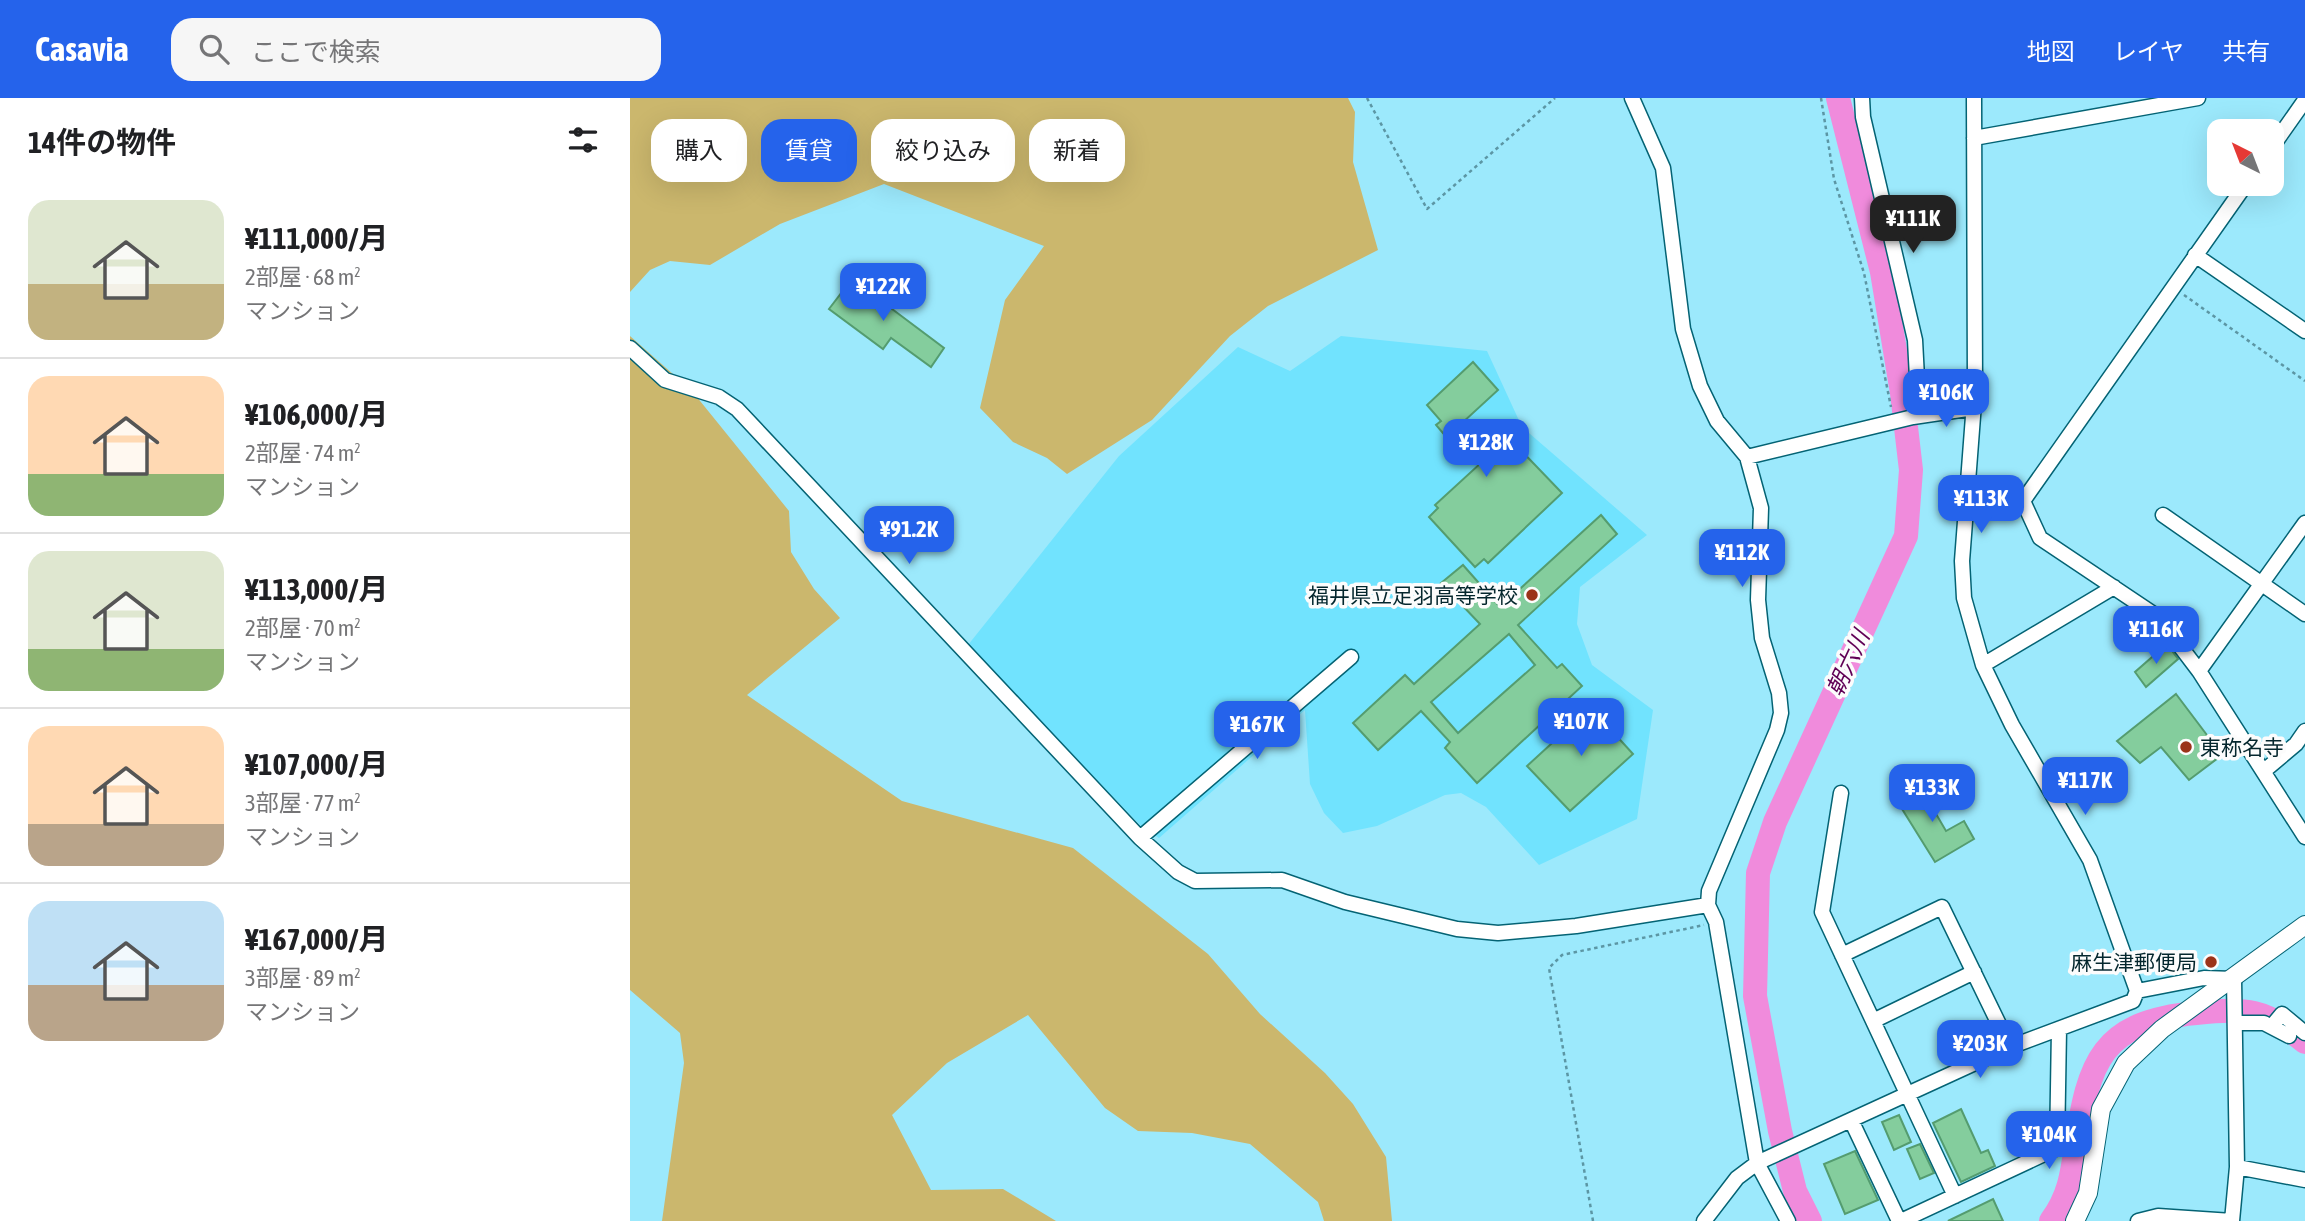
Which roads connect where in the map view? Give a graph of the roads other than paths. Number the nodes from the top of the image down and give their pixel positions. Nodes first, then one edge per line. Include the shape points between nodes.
1 (1632, 98) edge
2 (1862, 98) edge
3 (1973, 98) edge
4 (2198, 98) edge
5 (2305, 100) edge
6 (2284, 130) edge
7 (1974, 138) junction
8 (2237, 196) edge
9 (2195, 255) junction
10 (2305, 331) edge
11 (630, 348) edge
12 (1974, 408) junction
13 (1916, 416) junction
14 (1747, 457) junction
15 (2163, 515) dead end
16 (2305, 523) edge
17 (2262, 584) junction
18 (2114, 587) junction
19 (2305, 614) edge
20 (1351, 657) dead end
21 (1983, 665) junction
22 (2199, 671) junction
23 (2305, 732) edge
24 (2264, 771) junction
25 (1840, 793) dead end
26 (2305, 837) edge
27 (1140, 838) junction
28 (1708, 905) junction
29 (2305, 925) edge
30 (1842, 955) junction
31 (1974, 972) junction
32 (2234, 979) junction
33 (2137, 992) junction
34 (2235, 1014) junction
35 (1872, 1021) junction
36 (2275, 1022) junction
37 (2059, 1029) junction
38 (2305, 1033) edge
39 (2288, 1036) dead end
40 (2010, 1048) junction
41 (1907, 1093) junction
42 (1851, 1120) junction
43 (1762, 1161) junction
44 (2237, 1167) junction
45 (2305, 1180) edge
46 (1955, 1196) junction
47 (1704, 1221) edge
48 (1788, 1221) edge
49 (1900, 1221) edge
50 (2075, 1221) edge
51 (2138, 1221) edge
52 (2232, 1221) edge

1 - 14 street via 1663,168 1683,329 1700,386 1717,421
2 - 13 street via 1915,340
3 - 7 street
4 - 7 street
5 - 6 street
7 - 12 street
8 - 9 street
9 - 10 street
9 - 18 street via 2023,501 2040,538
11 - 27 street via 666,380 719,397 737,409
12 - 13 street
12 - 21 street via 1962,561 1964,598
13 - 14 street
14 - 28 street via 1761,508 1758,600 1762,638 1781,713 1709,891
15 - 17 street
16 - 17 street
17 - 19 street
17 - 22 street
18 - 21 street
18 - 22 street via 2158,617
20 - 27 street
21 - 33 street via 2090,860
22 - 24 street
23 - 24 street
24 - 26 street
25 - 30 street via 1822,912
27 - 28 street via 1195,881 1282,880 1397,916 1498,933
28 - 43 street via 1716,922
29 - 32 main road
30 - 31 street via 1942,907
30 - 35 street
31 - 35 street
31 - 40 street
32 - 33 street via 2204,978
32 - 34 street
32 - 50 main road via 2162,1029 2126,1063 2101,1109 2088,1193
33 - 37 street via 2133,1000
34 - 36 street
34 - 44 street
35 - 41 street
36 - 38 street via 2282,1014
36 - 39 street
37 - 40 street
37 - 46 street via 2057,1148
40 - 41 street
41 - 42 street
41 - 46 street
42 - 43 street
42 - 49 street
43 - 47 street via 1737,1178
43 - 48 street
44 - 45 street
44 - 52 street
46 - 49 street
51 - 52 street via 2158,1216

